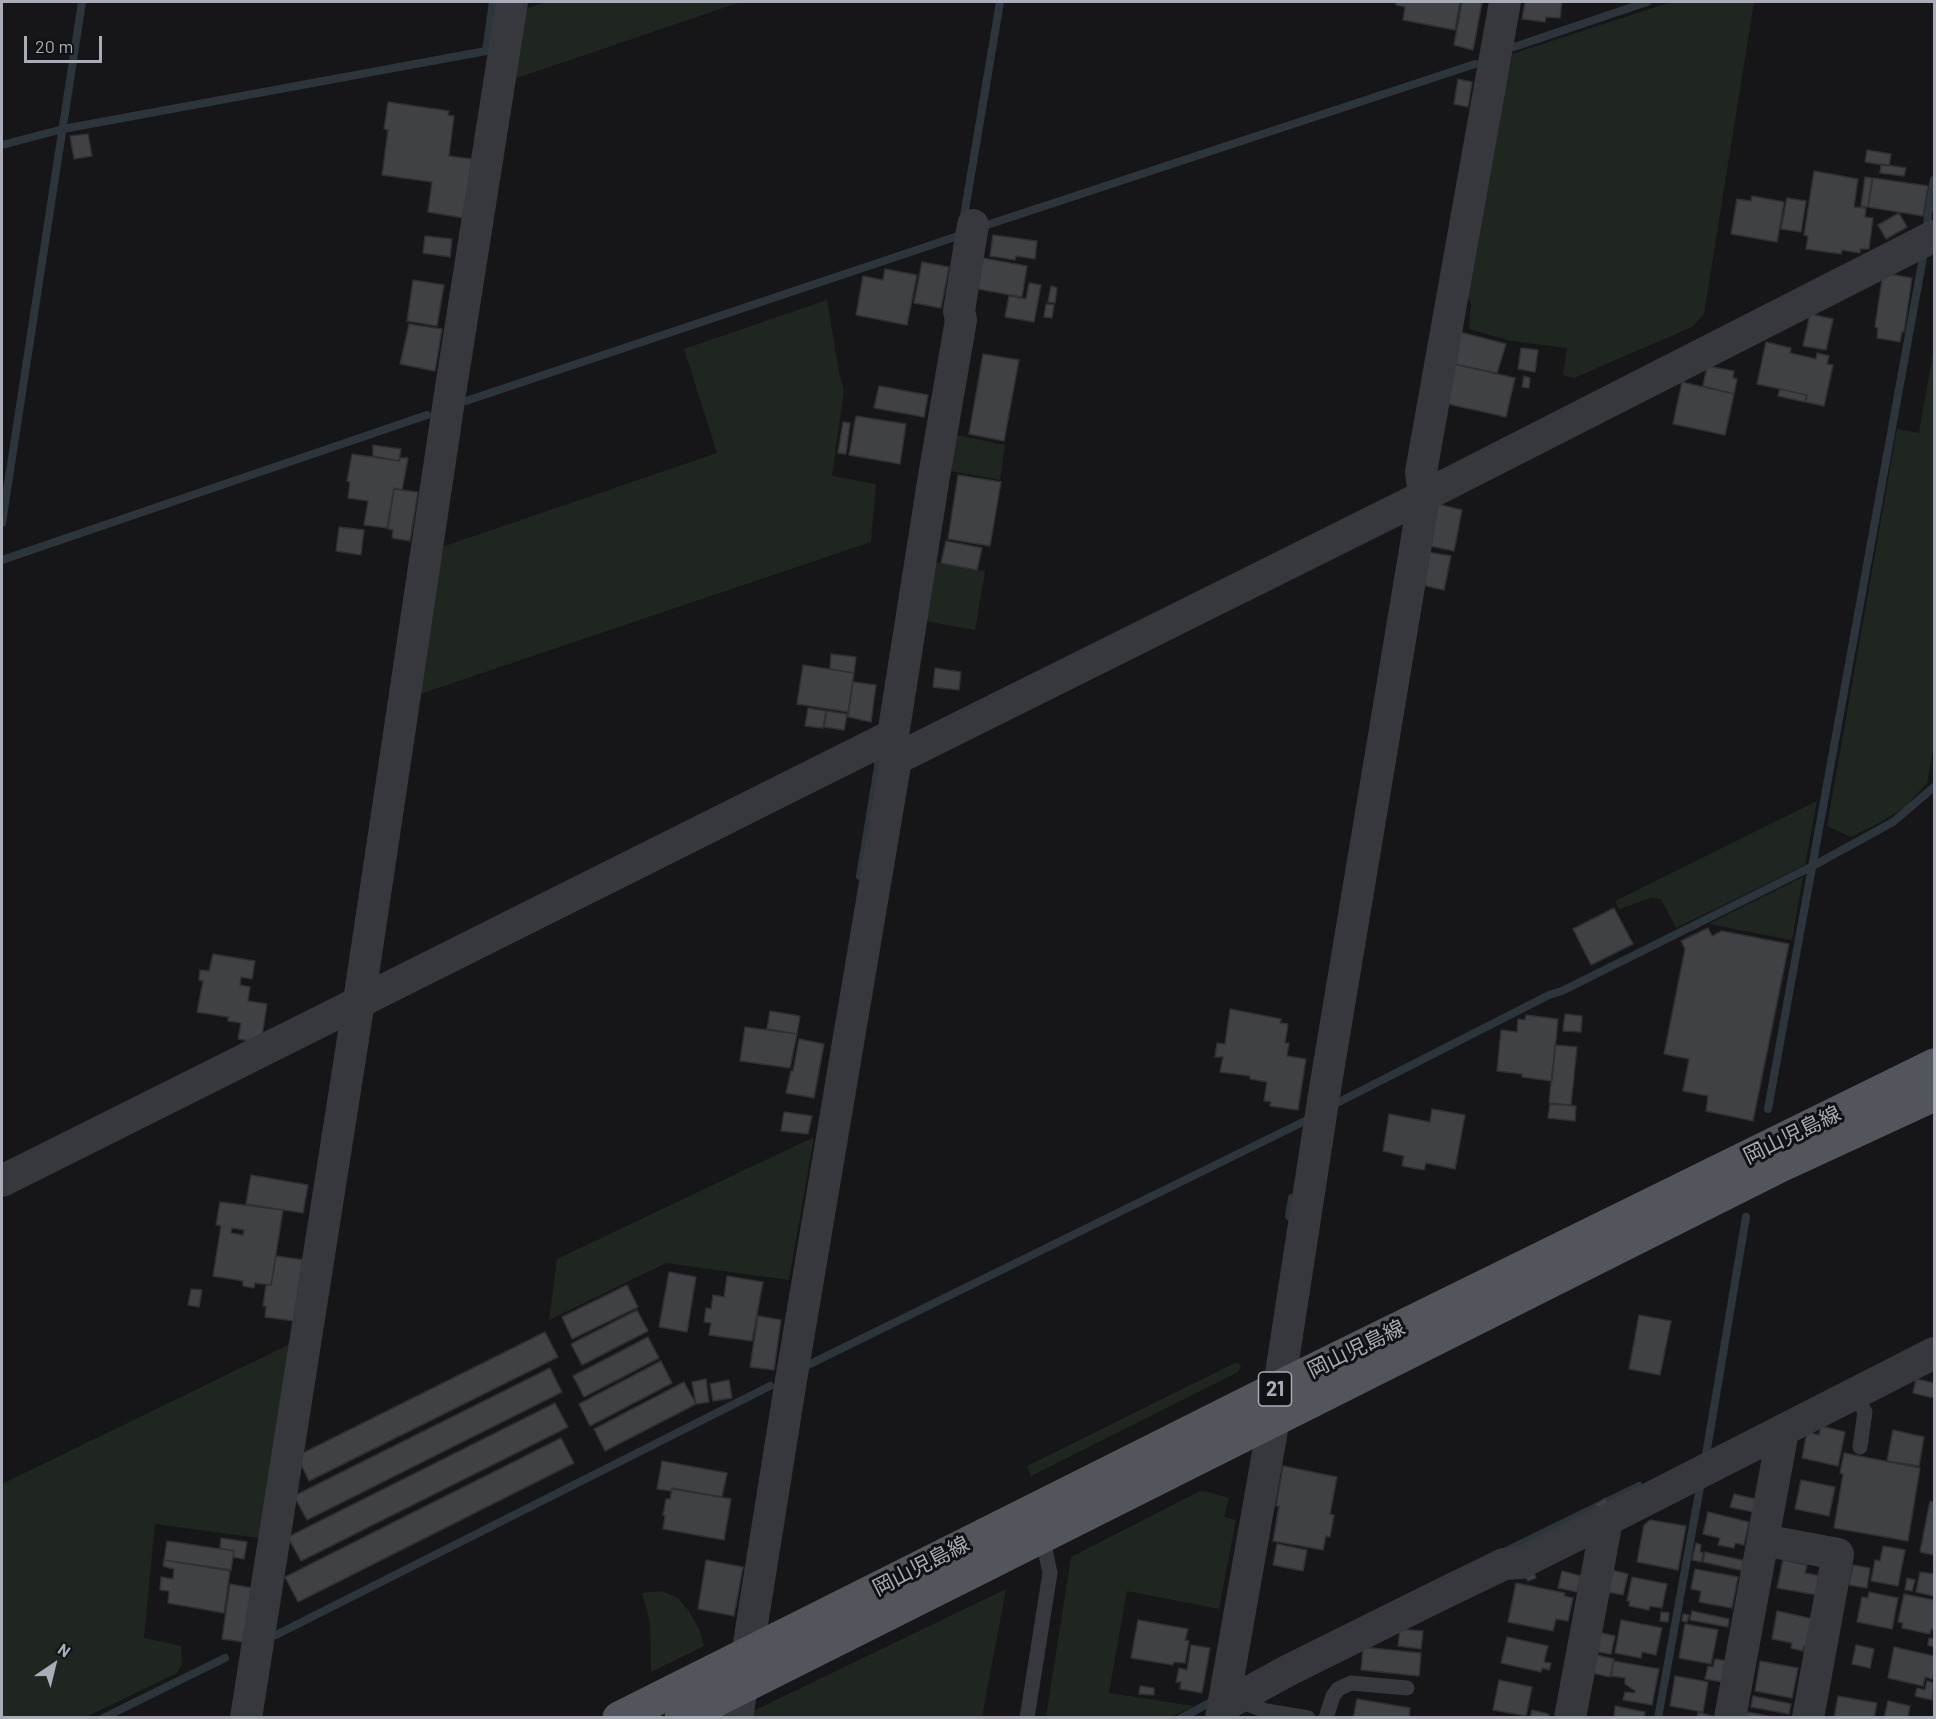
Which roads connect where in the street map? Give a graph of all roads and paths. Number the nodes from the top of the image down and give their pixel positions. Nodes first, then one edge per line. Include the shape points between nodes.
1 (512, 2) edge
2 (1505, 2) edge
3 (972, 230) dead end
4 (1928, 239) edge
5 (1417, 493) junction
6 (889, 746) junction
7 (359, 1001) junction
8 (1935, 1065) edge
9 (1935, 1095) edge
10 (2, 1181) edge
11 (1935, 1353) edge
12 (1279, 1387) junction
13 (1854, 1394) junction
14 (1274, 1419) junction
15 (1783, 1431) junction
16 (1860, 1447) dead end
17 (1607, 1520) junction
18 (1039, 1522) junction
19 (1763, 1540) junction
20 (747, 1653) junction
21 (1407, 1688) dead end
22 (739, 1702) edge
23 (1229, 1707) edge
24 (246, 1718) edge
25 (619, 1718) edge
26 (681, 1718) edge
27 (1027, 1718) edge
28 (1308, 1718) edge
29 (1326, 1718) edge
30 (1570, 1718) edge
31 (1730, 1718) edge
32 (1808, 1718) edge

1 - 7 street
2 - 5 street
3 - 6 street via 959,311 962,320
4 - 5 street
5 - 6 street
5 - 12 street
6 - 7 street
6 - 20 street
7 - 10 street
7 - 24 street
8 - 12 main road, 岡山児島線 / 21
9 - 14 main road, 岡山児島線 / 21 via 1780,1166
11 - 13 street
12 - 14 street
12 - 18 main road, 岡山児島線 / 21
13 - 15 street
13 - 16 lane via 1866,1412
14 - 18 main road, 岡山児島線 / 21
14 - 23 street
15 - 17 street
15 - 19 street
17 - 23 street via 1521,1563 1504,1564 1446,1592 1289,1670
17 - 30 street
18 - 20 main road, 岡山児島線 / 21
18 - 22 main road, 岡山児島線 / 21
18 - 27 lane via 1050,1573
19 - 31 street
19 - 32 street via 1838,1554
20 - 22 street
20 - 25 main road, 岡山児島線 / 21
21 - 29 lane via 1351,1683 1333,1696
22 - 26 main road, 岡山児島線 / 21
23 - 28 lane via 1250,1705

